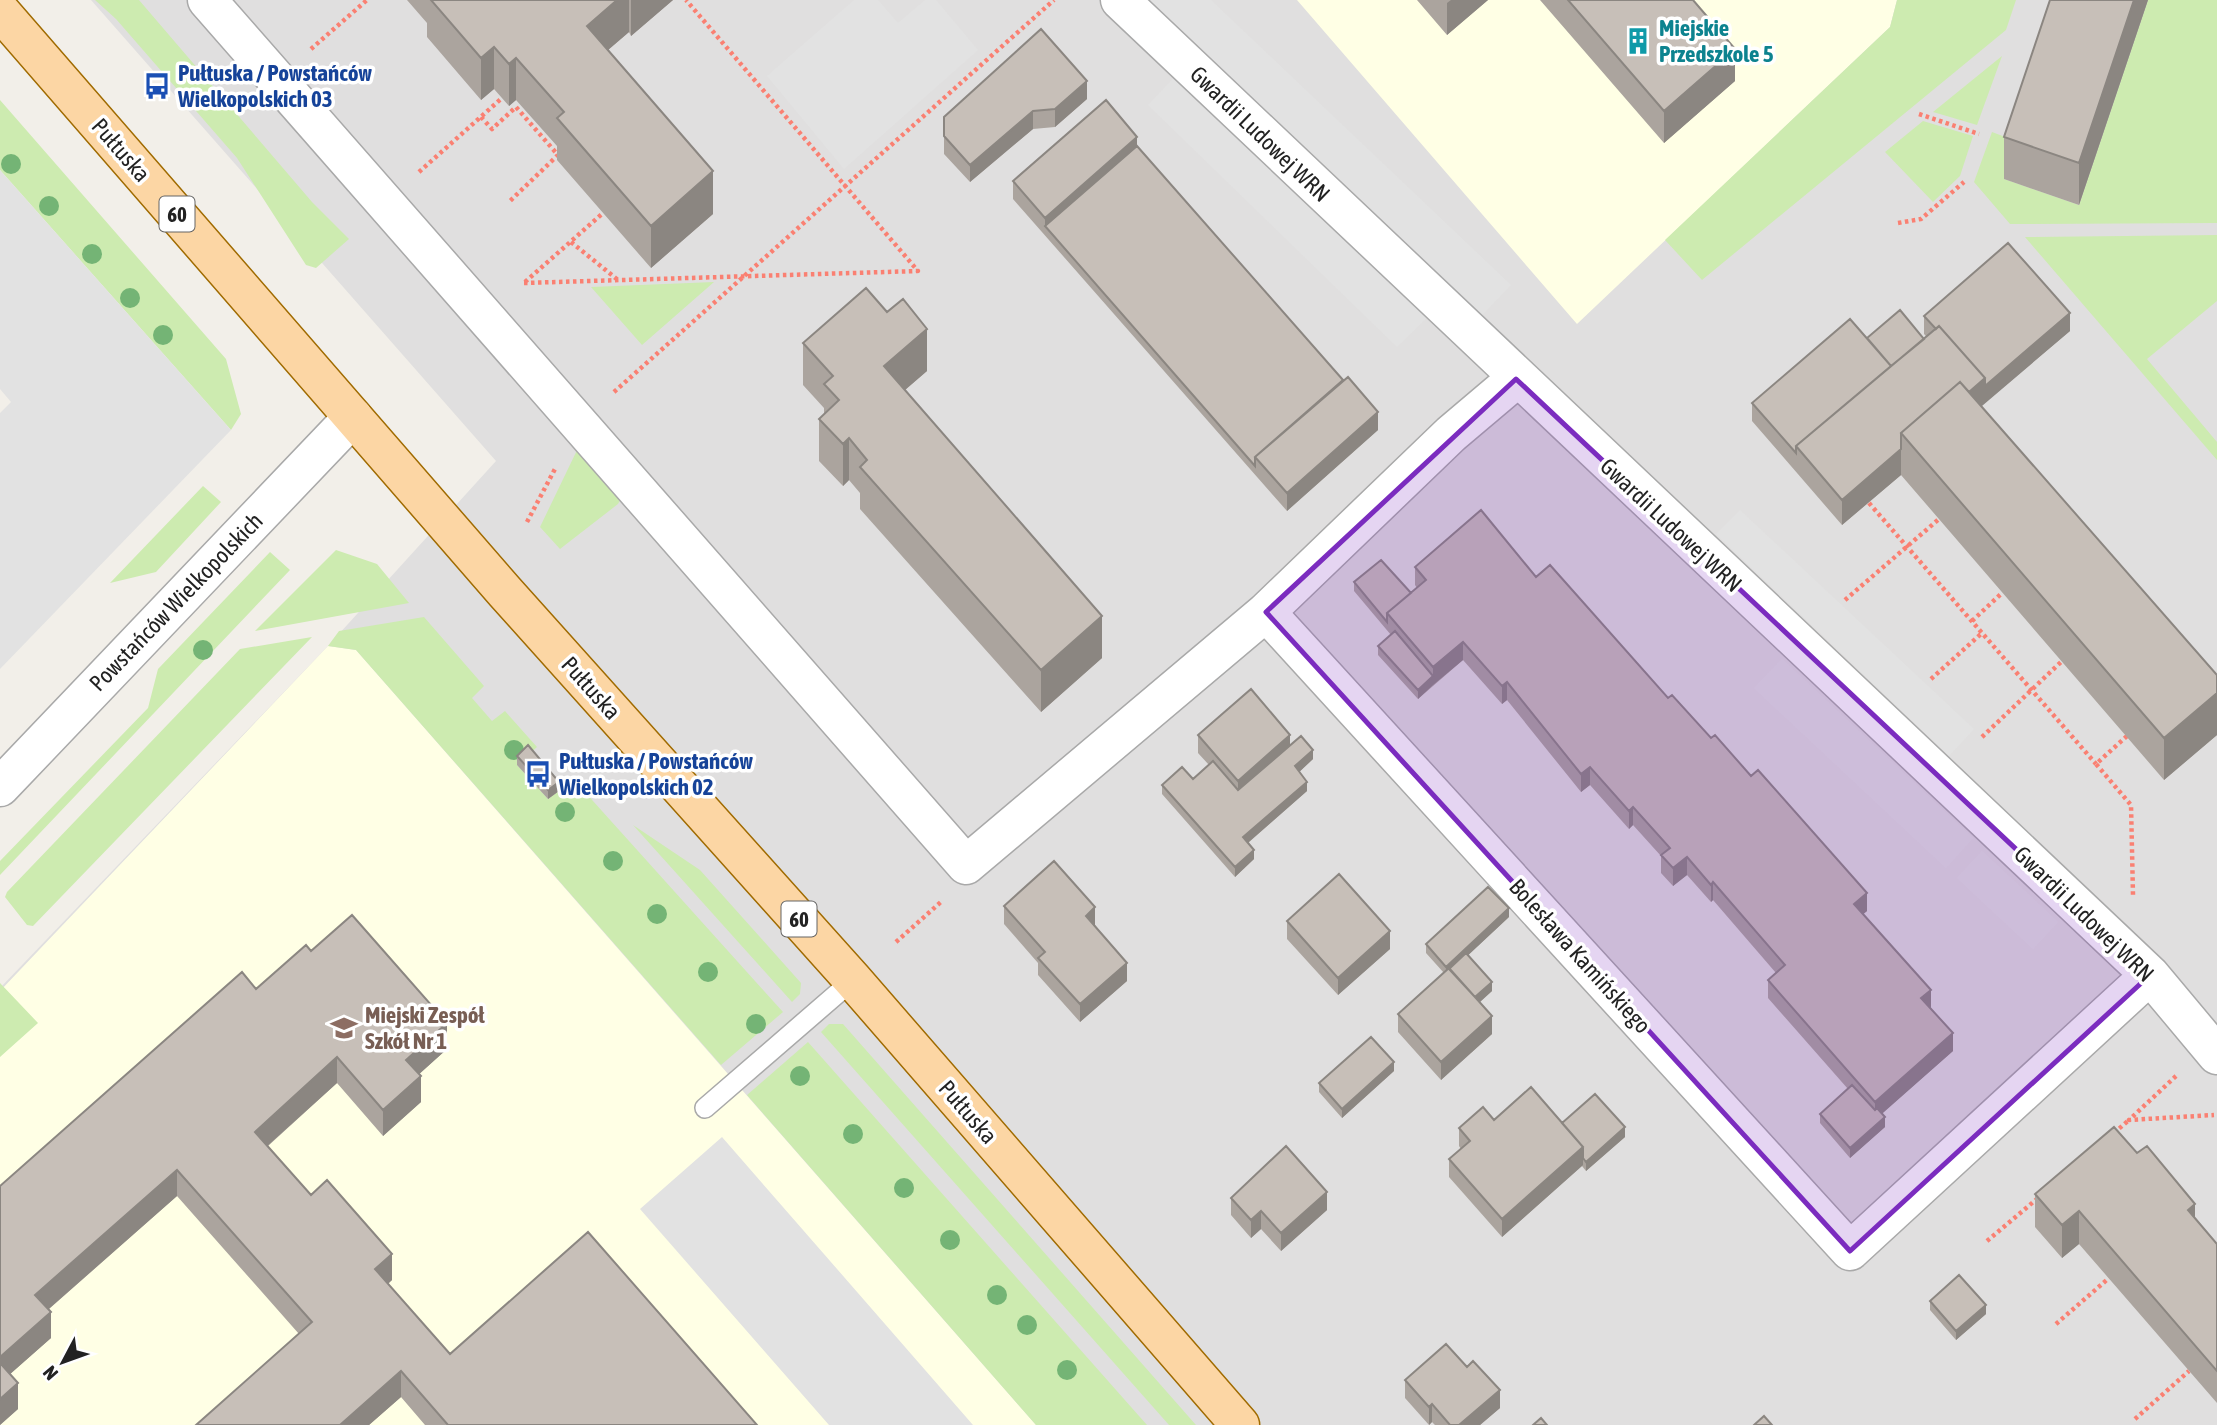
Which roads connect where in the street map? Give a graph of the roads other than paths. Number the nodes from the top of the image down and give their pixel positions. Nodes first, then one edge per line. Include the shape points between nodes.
1 (207, 0) edge
2 (1120, 0) edge
3 (0, 11) edge
4 (1516, 379) junction
5 (353, 417) junction
6 (1266, 612) junction
7 (0, 788) edge
8 (2150, 975) junction
9 (853, 980) junction
10 (2217, 1055) edge
11 (705, 1108) dead end
12 (1240, 1425) edge

1 - 6 street via 966,865
2 - 4 street, Gwardii Ludowej WRN
3 - 5 main road, Pułtuska / 60
4 - 6 street via 1451,434
4 - 8 street, Gwardii Ludowej WRN
5 - 7 street, Powstańców Wielkopolskich
5 - 9 main road, Pułtuska / 60
6 - 8 street, Bolesława Kamińskiego via 1850,1251
8 - 10 street, Gwardii Ludowej WRN
9 - 11 lane
9 - 12 main road, Pułtuska / 60

